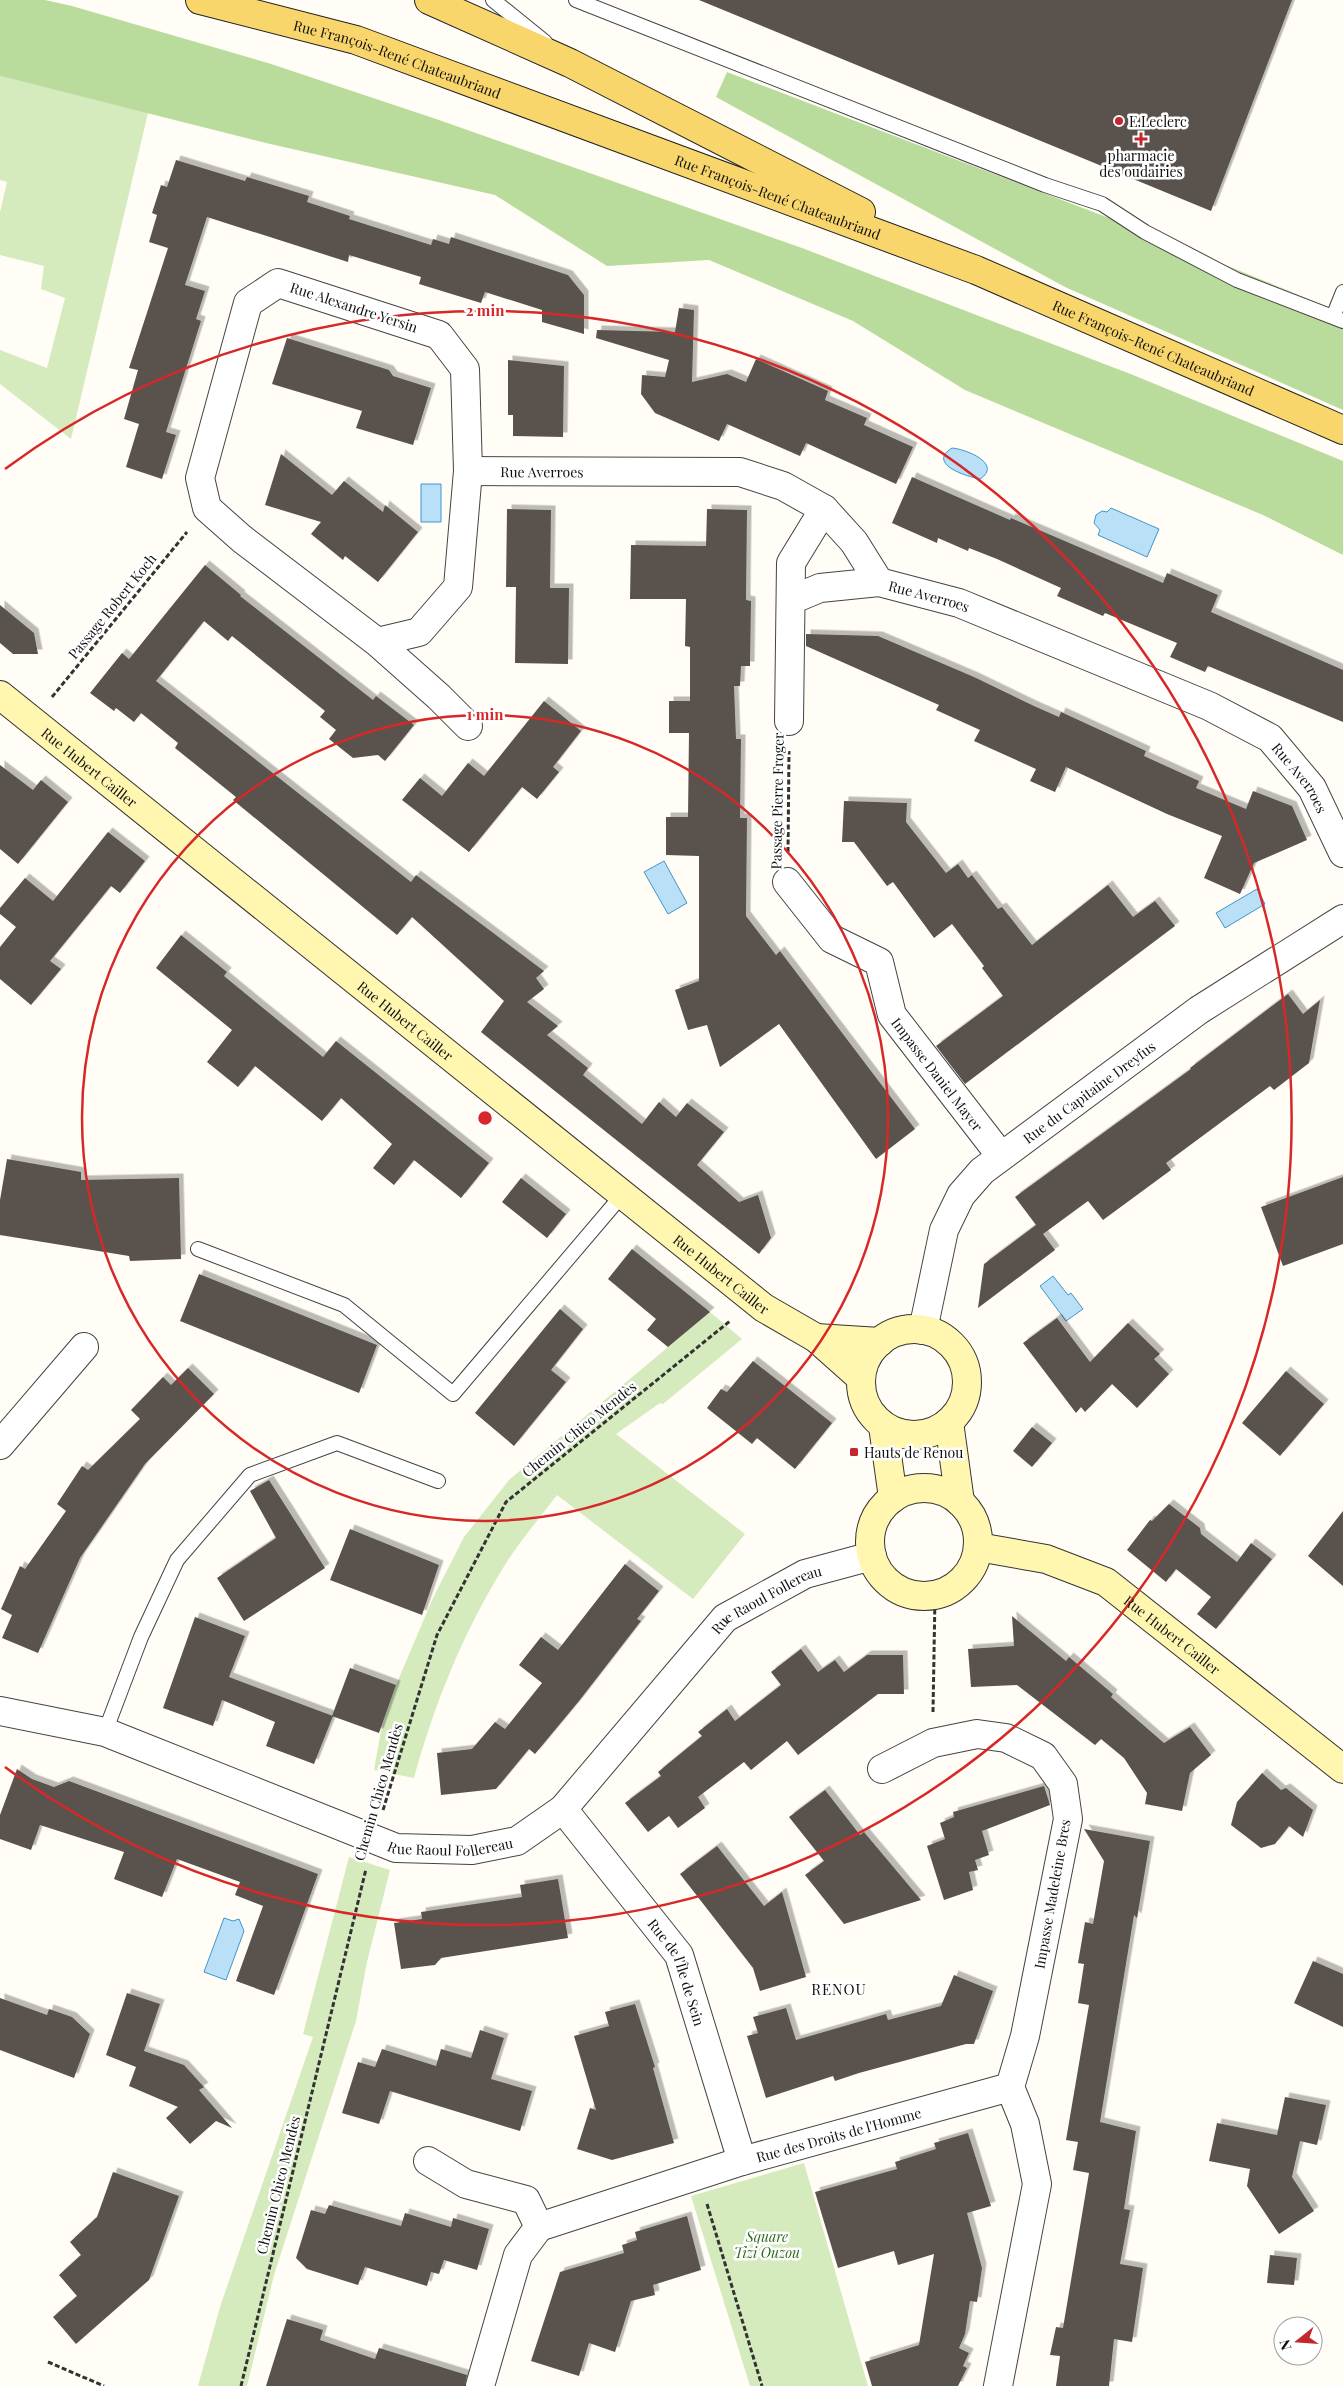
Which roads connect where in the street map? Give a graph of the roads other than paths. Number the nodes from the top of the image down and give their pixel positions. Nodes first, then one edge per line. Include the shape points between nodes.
1 (200, 0) edge
2 (429, 0) edge
3 (493, 0) edge
4 (576, 0) edge
5 (570, 63) junction
6 (976, 270) junction
7 (1343, 292) edge
8 (1338, 319) edge
9 (1343, 430) edge
10 (468, 471) junction
11 (824, 509) junction
12 (879, 582) junction
13 (791, 600) junction
14 (377, 642) junction
15 (0, 695) edge
16 (789, 720) road end
17 (468, 726) dead end
18 (1343, 853) edge
19 (787, 882) road end
20 (1343, 919) edge
21 (1000, 1156) junction
22 (623, 1194) junction
23 (198, 1249) dead end
24 (923, 1330) junction
25 (816, 1338) junction
26 (880, 1342) junction
27 (84, 1347) dead end
28 (861, 1378) junction
29 (949, 1422) junction
30 (883, 1426) junction
31 (0, 1445) edge
32 (438, 1481) dead end
33 (892, 1498) junction
34 (960, 1502) junction
35 (978, 1547) junction
36 (872, 1556) junction
37 (2, 1706) edge
38 (105, 1732) junction
39 (882, 1769) dead end
40 (1343, 1769) edge
41 (563, 1809) junction
42 (1010, 2087) junction
43 (428, 2161) dead end
44 (742, 2161) junction
45 (539, 2226) junction
46 (480, 2386) edge
47 (998, 2386) edge

1 - 6 main road, Rue François-René Chateaubriand via 356,40
2 - 5 main road
3 - 5 lane
4 - 8 lane via 1045,185 1102,204 1145,232 1237,280
5 - 6 main road
6 - 9 main road, Rue François-René Chateaubriand
7 - 8 lane
10 - 11 street, Rue Averroes via 740,472 784,486
10 - 14 street, Rue Alexandre Yersin via 458,587 419,632
10 - 14 street, Rue Alexandre Yersin via 465,368 439,335 278,283 248,303 200,478 207,508
11 - 12 street, Rue Averroes via 854,542
11 - 13 street via 791,562
12 - 13 street via 820,588
12 - 18 street, Rue Averroes via 959,603 1209,706 1270,738 1312,788
13 - 16 street
14 - 17 street, Rue Alexandre Yersin
15 - 22 street, Rue Hubert Cailler
19 - 21 street, Impasse Daniel Mayer via 832,939 879,962 892,1015
20 - 21 street, Rue du Capitaine Dreyfus via 1199,1010
21 - 24 street, Rue du Capitaine Dreyfus via 961,1195 944,1230
22 - 23 lane via 453,1394 344,1305
22 - 25 street, Rue Hubert Cailler via 764,1308
24 - 26 street via 893,1334
24 - 29 street via 952,1346 962,1360 967,1376 966,1393 960,1409
25 - 26 street, Rue Hubert Cailler
25 - 28 street, Rue Hubert Cailler
26 - 28 street via 864,1364
27 - 31 street
28 - 30 street via 863,1396 870,1413
29 - 30 street via 934,1432 917,1436 899,1434
29 - 34 street
30 - 33 street
32 - 38 lane via 337,1443 250,1475 177,1560 141,1636
33 - 34 street via 909,1490 927,1488 945,1492
33 - 36 street via 873,1524
34 - 35 street via 971,1515
35 - 36 street via 974,1564 964,1579 951,1590 935,1596 902,1592 889,1584 878,1571
35 - 40 street, Rue Hubert Cailler via 1046,1559 1106,1582
36 - 41 street, Rue Raoul Follereau via 805,1574 724,1618
37 - 38 street, Rue Raoul Follereau
38 - 41 street, Rue Raoul Follereau via 396,1848 472,1850 517,1841
39 - 42 street, Impasse Madeleine Bres via 933,1743 977,1734 1006,1738 1043,1756 1063,1784 1068,1819 1025,2036
41 - 44 street, Rue de l'Île de Sein via 679,1955
42 - 44 street, Rue des Droits de l'Homme
42 - 47 street via 1025,2124 1036,2184
43 - 45 street via 466,2184 526,2200
44 - 45 street, Rue des Droits de l'Homme
45 - 46 street via 518,2255

